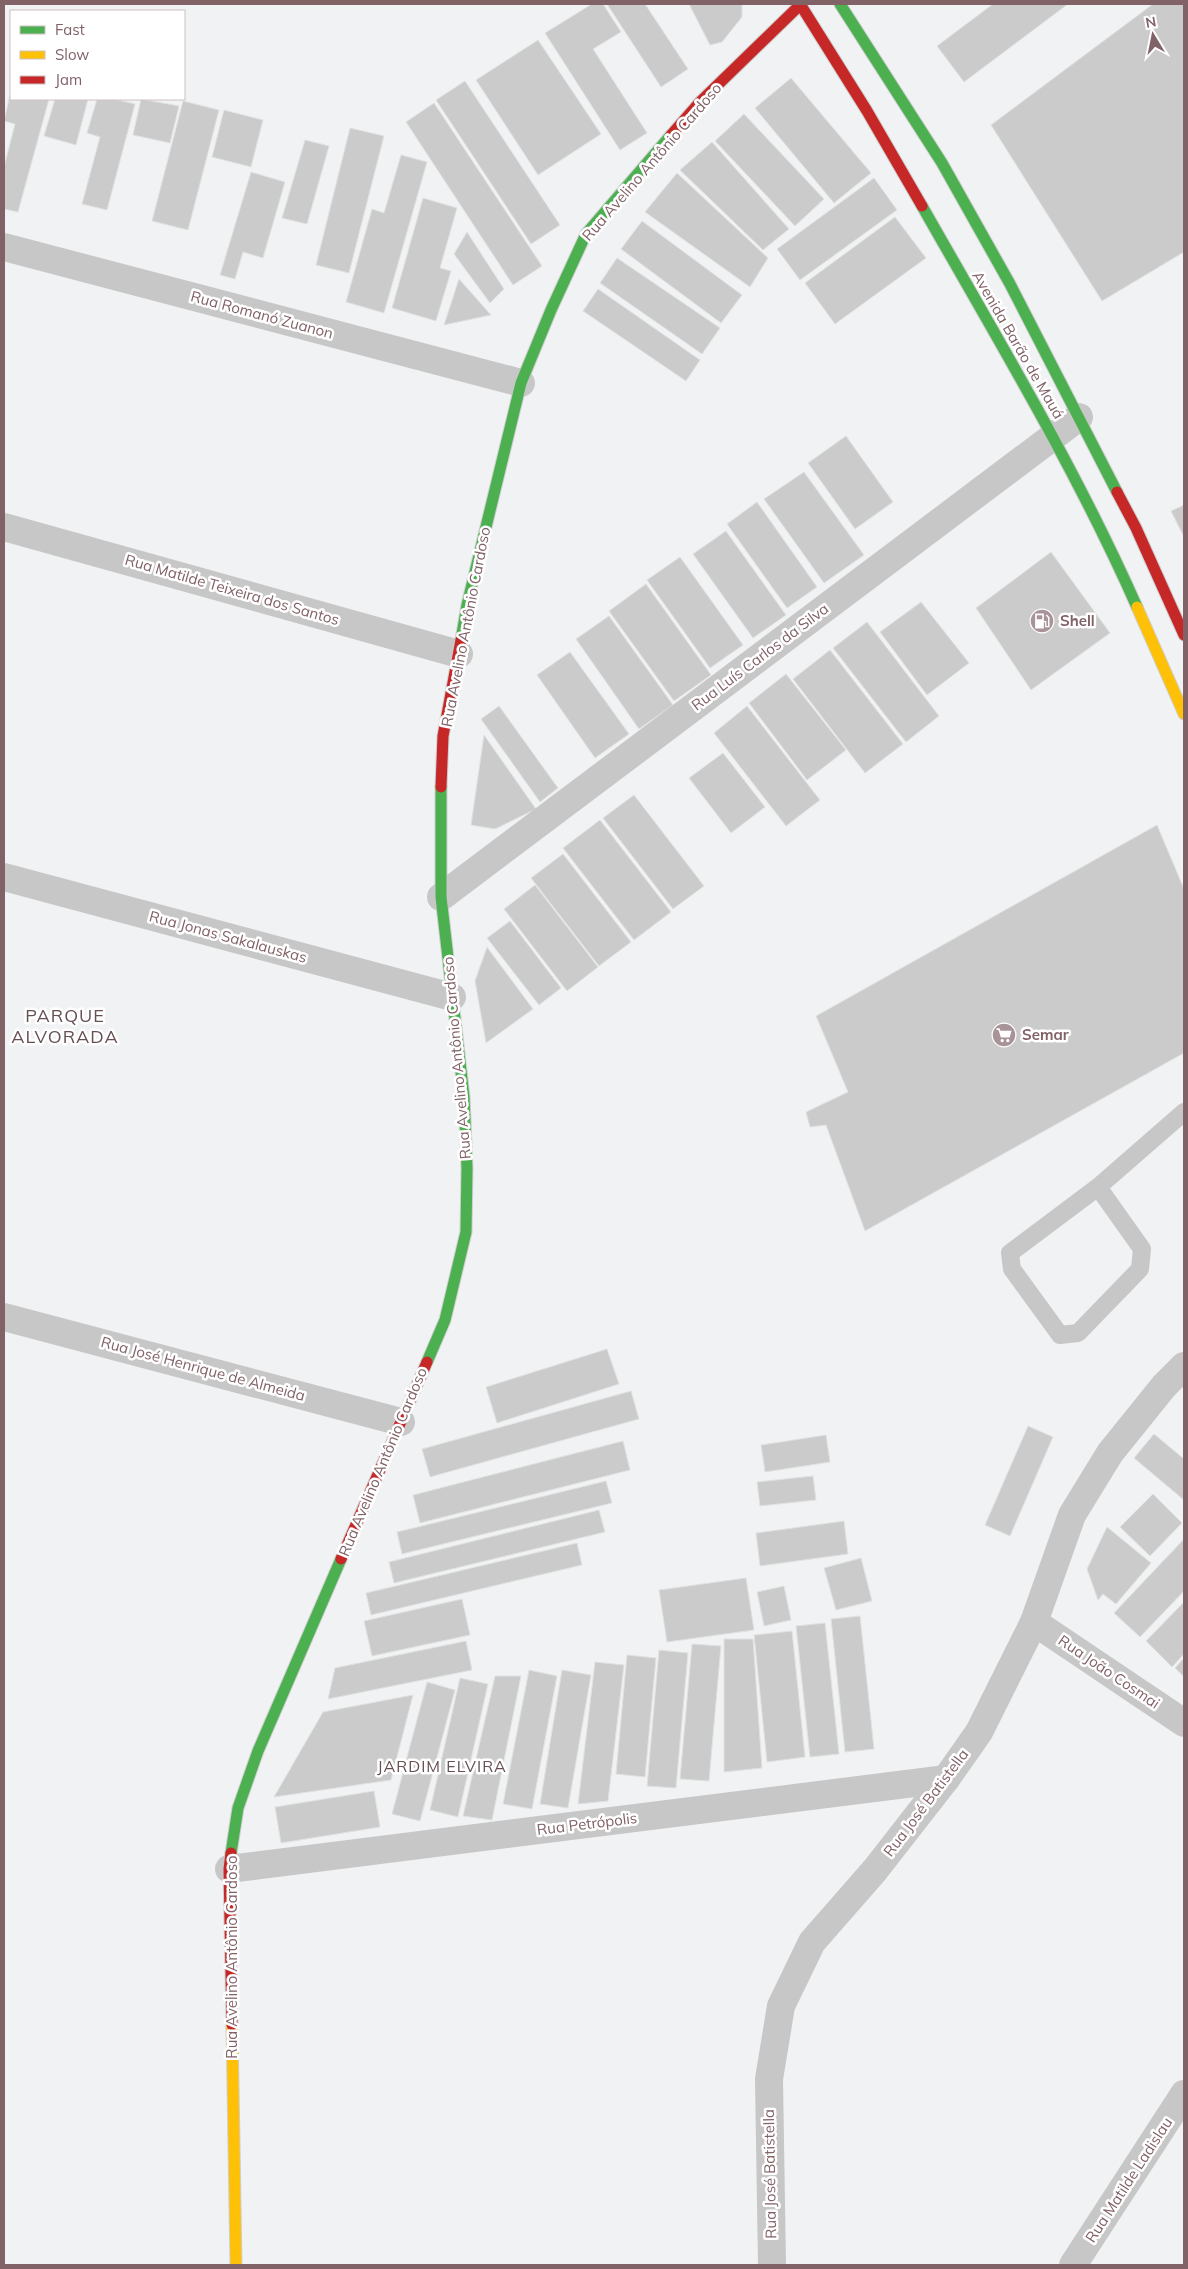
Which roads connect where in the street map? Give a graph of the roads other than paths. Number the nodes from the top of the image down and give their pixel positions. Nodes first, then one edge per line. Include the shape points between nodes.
1 (801, 4) edge
2 (840, 4) edge
3 (4, 247) edge
4 (520, 383) junction
5 (1079, 417) junction
6 (1054, 436) junction
7 (4, 527) edge
8 (1184, 634) edge
9 (459, 654) junction
10 (1184, 714) edge
11 (4, 878) edge
12 (441, 897) junction
13 (452, 997) junction
14 (1184, 1112) edge
15 (1098, 1188) junction
16 (4, 1317) edge
17 (1184, 1366) edge
18 (401, 1422) junction
19 (1034, 1622) junction
20 (1184, 1723) edge
21 (946, 1779) junction
22 (229, 1869) junction
23 (1184, 2094) edge
24 (236, 2265) edge
25 (772, 2265) edge
26 (1073, 2265) edge

1 - 4 street, Rua Avelino Antônio Cardoso via 699,103 586,234
1 - 6 street, Avenida Barão de Mauá via 867,111
2 - 5 street, Avenida Barão de Mauá via 942,163
3 - 4 street, Rua Romanó Zuanon
4 - 9 street, Rua Avelino Antônio Cardoso via 467,605
5 - 6 street, Rua Luís Carlos da Silva
5 - 8 street, Avenida Barão de Mauá via 1136,528
6 - 10 street, Avenida Barão de Mauá via 1110,546
6 - 12 street, Rua Luís Carlos da Silva
7 - 9 street, Rua Matilde Teixeira dos Santos
9 - 12 street, Rua Avelino Antônio Cardoso via 444,736 440,814
11 - 13 street, Rua Jonas Sakalauskas
12 - 13 street, Rua Avelino Antônio Cardoso
13 - 18 street, Rua Avelino Antônio Cardoso via 464,1097 466,1232 445,1320
14 - 15 lane
15 - 15 lane via 1142,1249 1140,1269 1078,1333 1060,1334 1012,1269 1010,1253
16 - 18 street, Rua José Henrique de Almeida
17 - 19 street, Rua José Batistella via 1110,1453 1072,1515
18 - 22 street, Rua Avelino Antônio Cardoso via 258,1752 238,1808
19 - 20 street, Rua João Cosmai
19 - 21 street, Rua José Batistella via 979,1732
21 - 22 street, Rua Petrópolis
21 - 25 street, Rua José Batistella via 875,1870 812,1942 781,2006 769,2079
22 - 24 street, Rua Avelino Antônio Cardoso
23 - 26 street, Rua Matilde Ladislau

